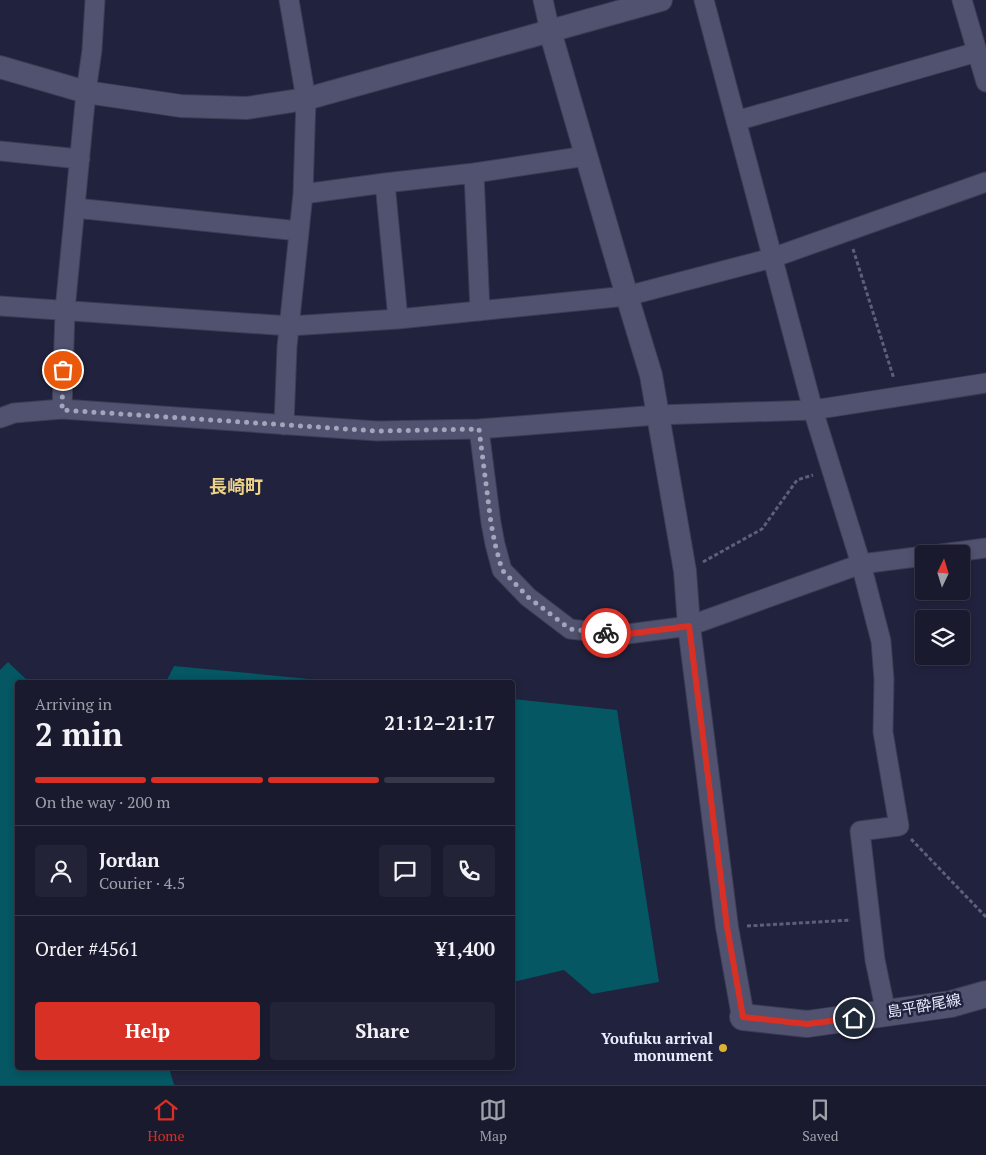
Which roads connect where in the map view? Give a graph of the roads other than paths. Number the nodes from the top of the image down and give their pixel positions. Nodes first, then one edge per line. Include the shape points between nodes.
1 (95, 0) edge
2 (289, 0) edge
3 (543, 0) edge
4 (661, 0) edge
5 (704, 0) edge
6 (962, 0) edge
7 (550, 31) junction
8 (977, 52) junction
9 (0, 67) edge
10 (986, 82) edge
11 (86, 92) junction
12 (306, 99) junction
13 (736, 121) junction
14 (0, 151) edge
15 (586, 156) junction
16 (80, 159) junction
17 (474, 173) junction
18 (986, 182) edge
19 (384, 183) junction
20 (303, 194) junction
21 (75, 208) junction
22 (299, 230) junction
23 (772, 258) junction
24 (626, 296) junction
25 (0, 306) edge
26 (65, 310) junction
27 (480, 311) junction
28 (398, 319) junction
29 (290, 326) junction
30 (986, 382) edge
31 (62, 410) junction
32 (813, 410) junction
33 (658, 414) junction
34 (0, 418) edge
35 (284, 425) junction
36 (479, 429) junction
37 (986, 548) edge
38 (970, 550) edge
39 (915, 557) edge
40 (861, 564) junction
41 (689, 626) junction
42 (986, 994) edge
43 (886, 1013) junction
44 (743, 1017) joint

1 - 11 street
2 - 12 street
3 - 7 street
4 - 7 street
5 - 13 street
6 - 8 street
7 - 12 street
7 - 15 street
8 - 10 street
8 - 13 street
9 - 11 street
11 - 12 street via 181,106 247,108
11 - 16 street
12 - 20 street
13 - 23 street
14 - 16 street
15 - 17 street
15 - 24 street
16 - 21 street
17 - 19 street
17 - 27 street
18 - 23 street
19 - 20 street
19 - 28 street
20 - 22 street
21 - 22 street
21 - 26 street
22 - 29 street
23 - 24 street
23 - 32 street
24 - 27 street
24 - 33 street via 651,374
25 - 26 street
26 - 29 street
26 - 31 street
27 - 28 street
28 - 29 street
29 - 35 street
30 - 32 street
31 - 34 street
31 - 35 street
32 - 33 street
32 - 40 street
33 - 36 street
33 - 41 street via 685,571
35 - 36 street via 377,431
36 - 41 street via 491,523 502,570 528,597 570,629 620,635
37 - 38 street
39 - 40 street
40 - 41 street
40 - 43 street via 881,641 883,732 899,826 860,831 875,960
41 - 44 street via 727,927
42 - 43 main road, 島平酔尾線 via 951,1004
43 - 44 main road, 島平酔尾線 via 807,1024

